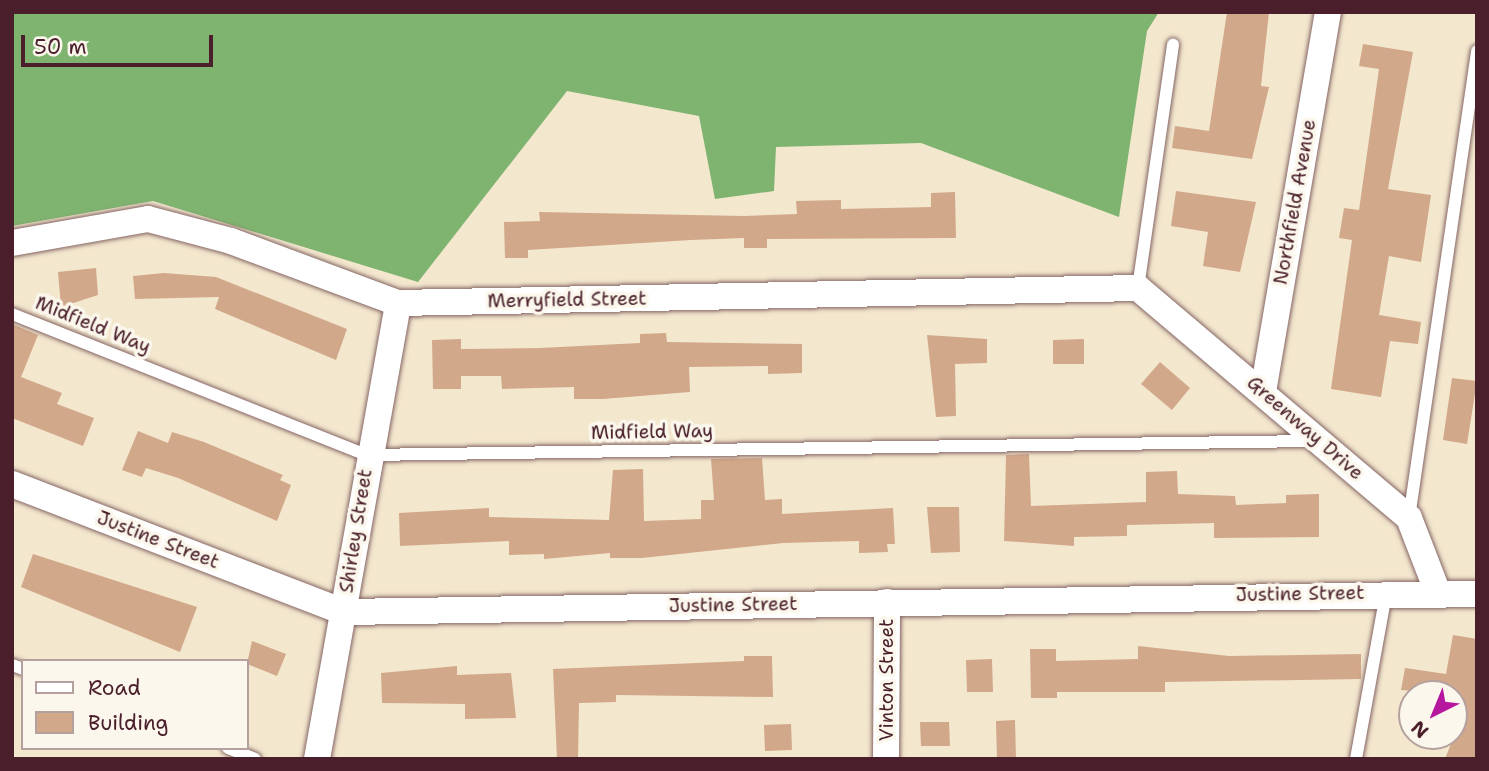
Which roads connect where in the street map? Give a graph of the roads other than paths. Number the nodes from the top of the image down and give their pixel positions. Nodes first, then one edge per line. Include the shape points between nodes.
1 (1328, 12) edge
2 (1173, 45) dead end
3 (1477, 51) edge
4 (12, 243) edge
5 (1138, 288) junction
6 (398, 303) junction
7 (12, 314) edge
8 (1263, 392) junction
9 (1320, 441) junction
10 (367, 455) junction
11 (12, 484) edge
12 (1409, 518) junction
13 (1387, 592) junction
14 (1438, 593) junction
15 (1477, 594) edge
16 (887, 602) junction
17 (344, 612) junction
18 (233, 750) edge
19 (255, 759) edge
20 (317, 759) edge
21 (886, 759) edge
22 (1356, 759) edge

1 - 8 street, Northfield Avenue
2 - 5 lane
3 - 12 lane
4 - 6 street, Merryfield Street via 148,219 231,241
5 - 6 street, Merryfield Street
5 - 8 street, Greenway Drive
6 - 10 street, Shirley Street
7 - 10 lane, Midfield Way
8 - 9 street, Greenway Drive
9 - 10 lane, Midfield Way
9 - 12 street, Greenway Drive
10 - 17 street, Shirley Street
11 - 17 street, Justine Street
12 - 14 street, Greenway Drive
13 - 14 street, Justine Street
13 - 16 street, Justine Street
13 - 22 lane
14 - 15 street, Justine Street
16 - 17 street, Justine Street
16 - 21 street, Vinton Street
17 - 20 street, Shirley Street
18 - 19 lane

